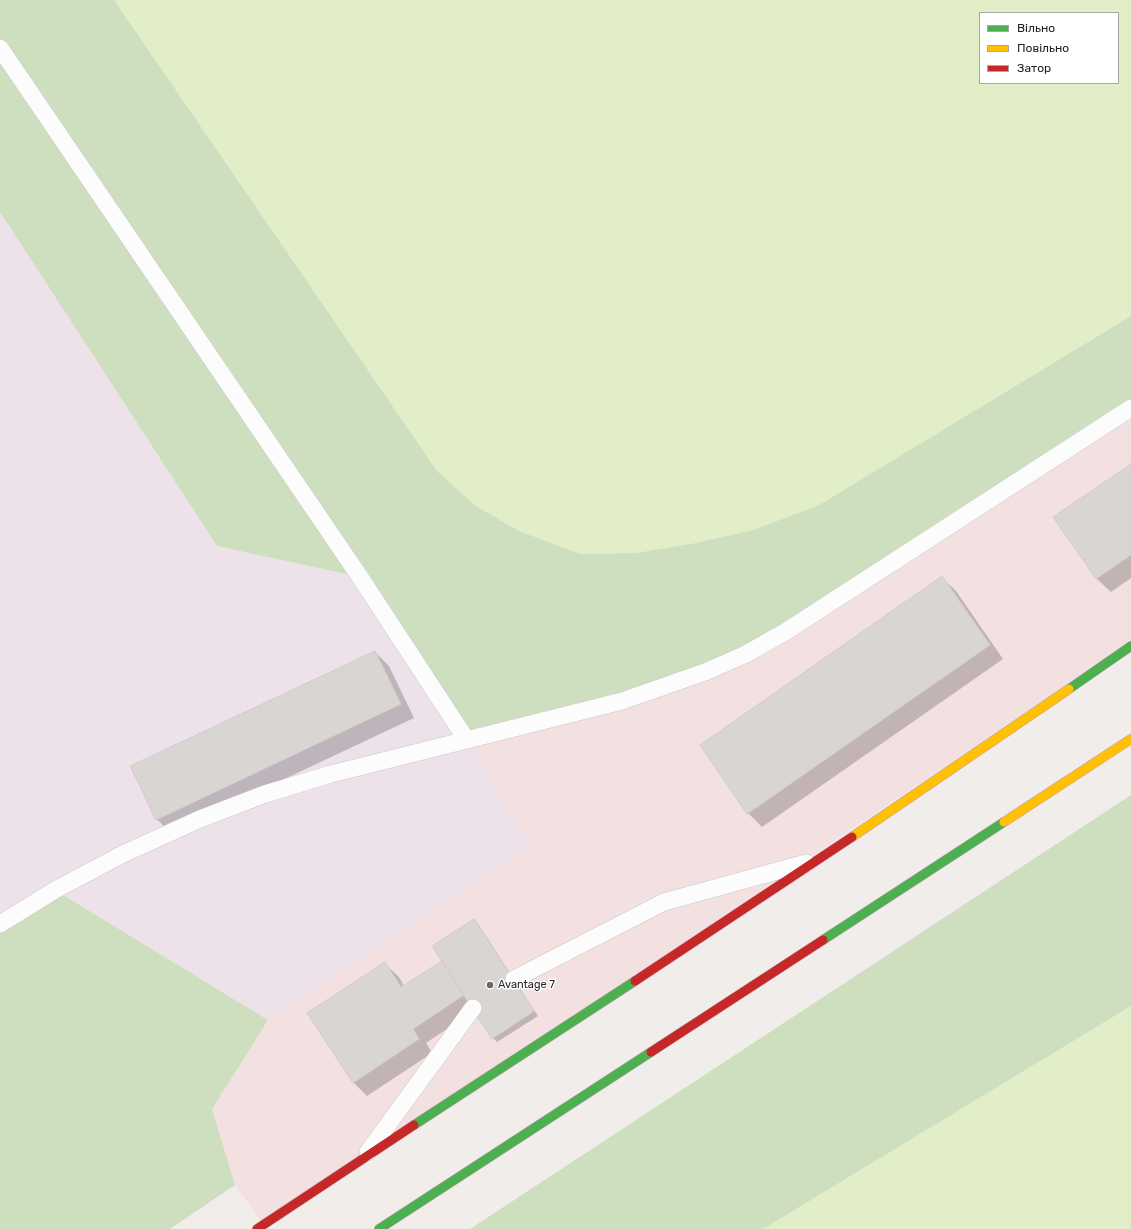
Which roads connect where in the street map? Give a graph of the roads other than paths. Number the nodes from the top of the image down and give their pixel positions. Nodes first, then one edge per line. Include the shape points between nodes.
1 (0, 48) edge
2 (1131, 408) edge
3 (1131, 646) edge
4 (466, 739) junction
5 (1131, 739) edge
6 (818, 860) junction
7 (0, 924) edge
8 (514, 979) dead end
9 (473, 1008) dead end
10 (361, 1162) junction
11 (257, 1229) edge
12 (379, 1229) edge

1 - 4 lane via 360,577
2 - 4 lane via 785,632 746,654 698,675 622,701
3 - 6 highway
4 - 7 lane via 331,774 265,794 200,819 89,871 33,902
5 - 12 highway
6 - 8 lane via 664,902
6 - 10 highway
9 - 10 lane
10 - 11 highway

